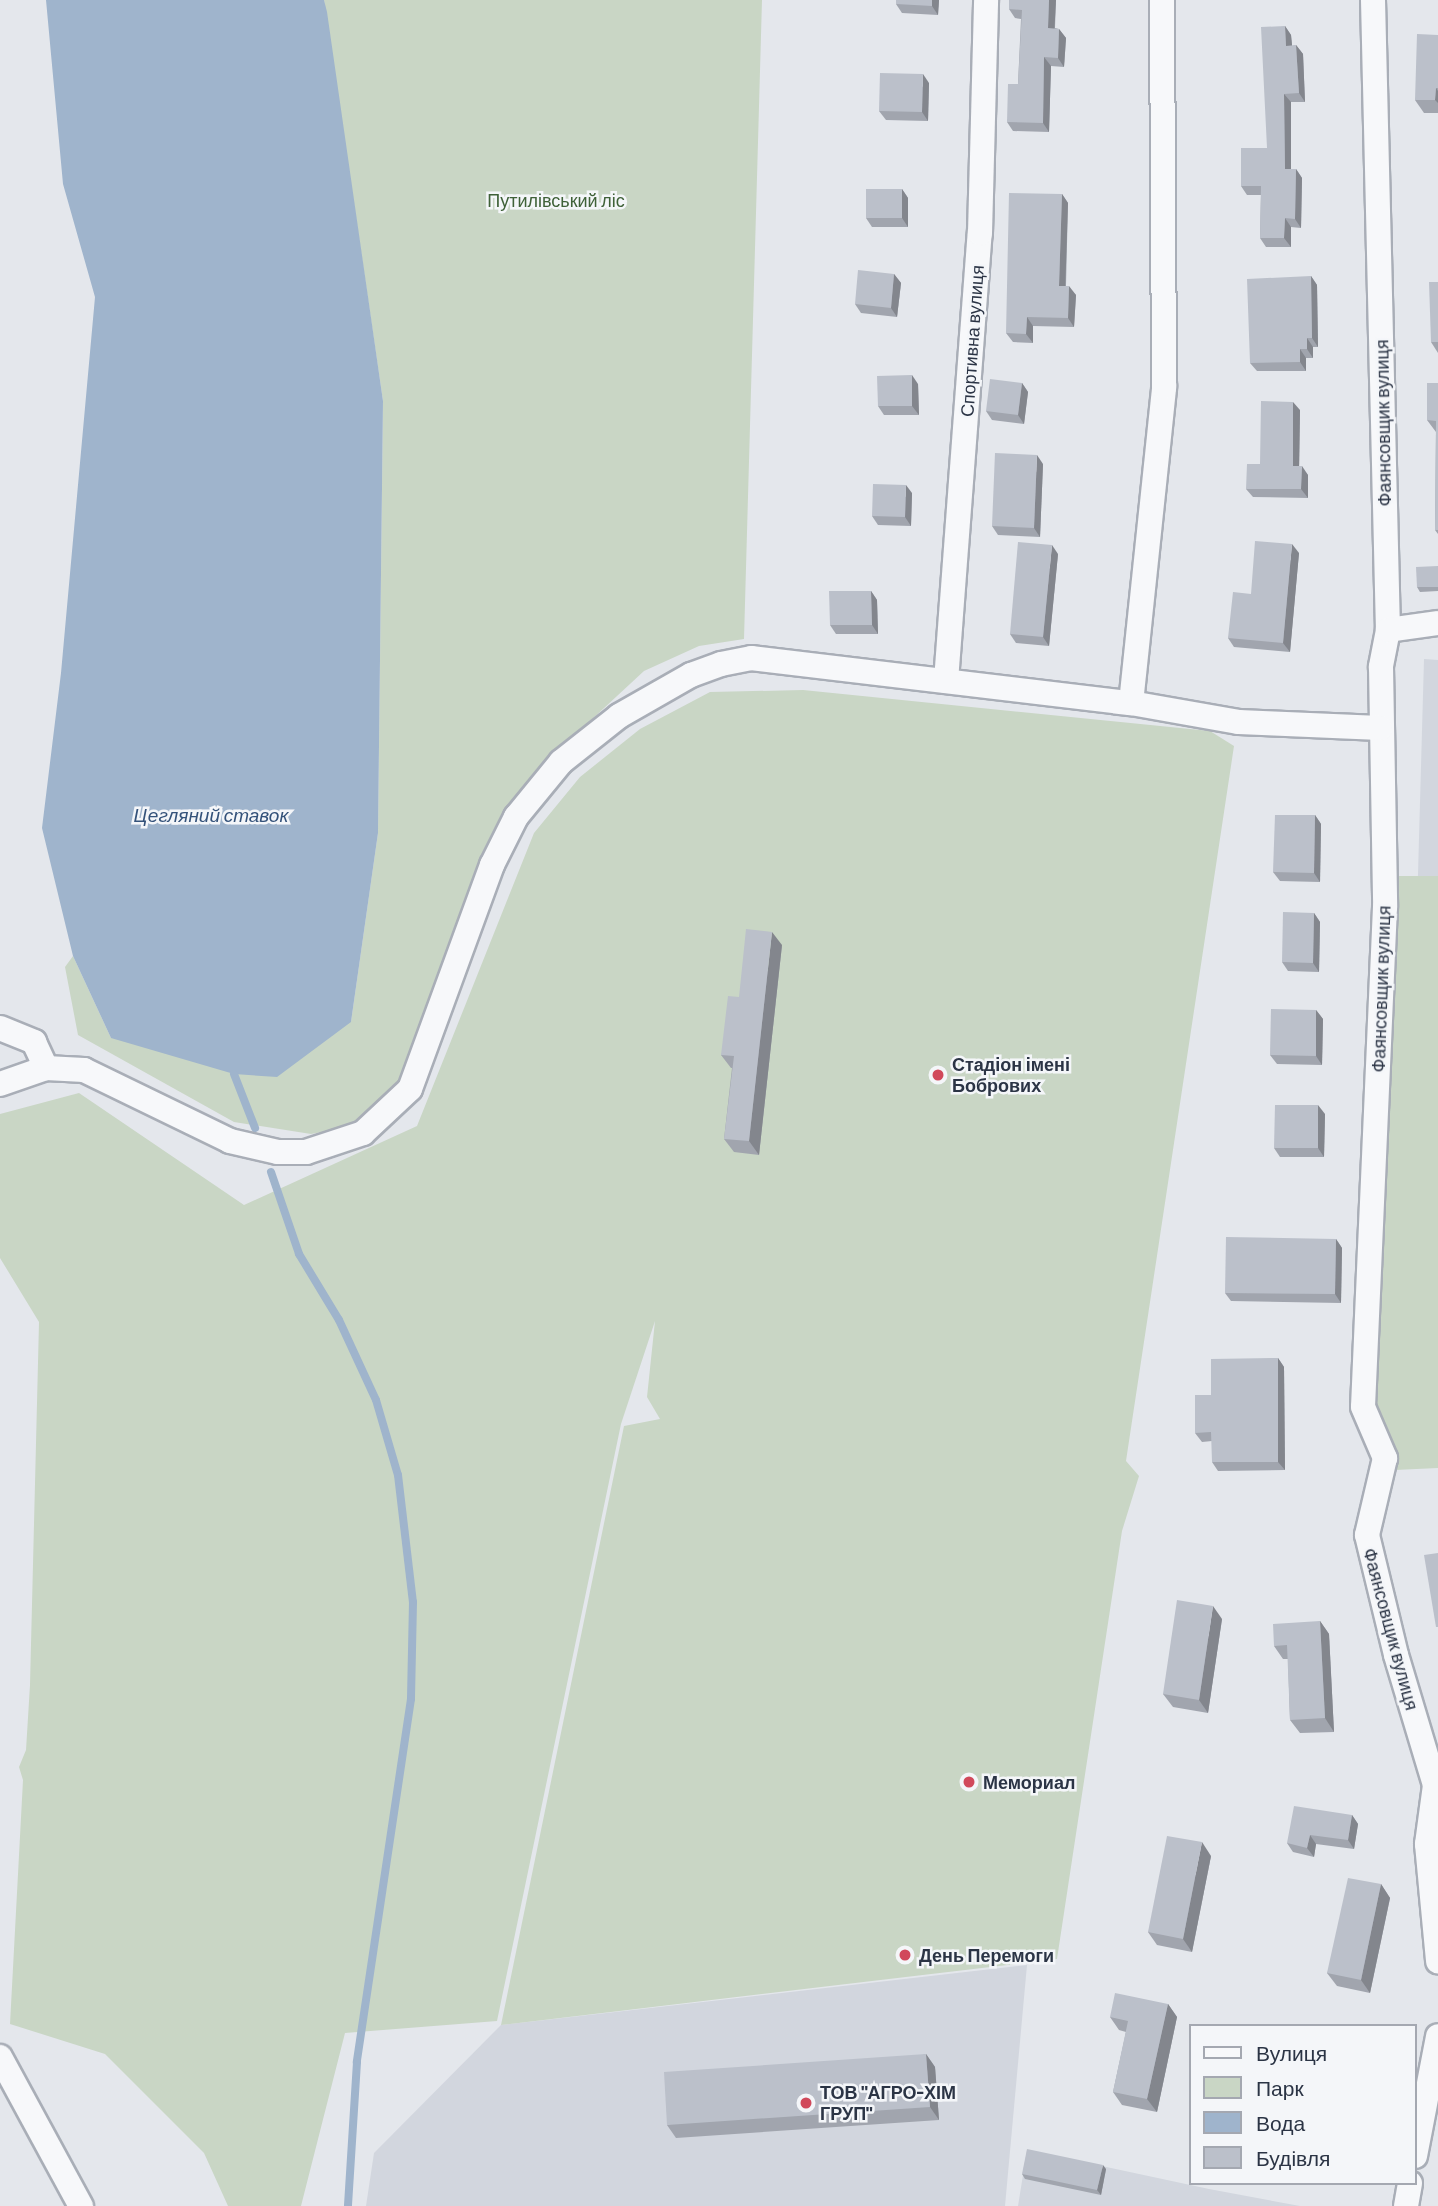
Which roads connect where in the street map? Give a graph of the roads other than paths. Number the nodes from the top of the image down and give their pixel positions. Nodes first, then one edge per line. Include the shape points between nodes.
1 (986, 0) edge
2 (1163, 0) edge
3 (1373, 0) edge
4 (1438, 623) edge
5 (1388, 629) junction
6 (946, 681) junction
7 (1131, 703) junction
8 (1380, 728) junction
9 (0, 1028) edge
10 (46, 1068) junction
11 (0, 1084) edge
12 (1432, 1852) edge
13 (1438, 1961) edge
14 (1438, 2036) edge
15 (0, 2057) edge
16 (1417, 2146) edge
17 (1410, 2185) edge
18 (82, 2206) edge
19 (1406, 2206) edge

1 - 6 street, Спортивна вулиця via 980,233
2 - 7 street via 1164,387
3 - 5 street, Фаянсовщик вулиця
4 - 5 street
5 - 8 street, Фаянсовщик вулиця via 1381,667
6 - 7 street
6 - 10 street via 751,658 691,675 619,716 561,762 516,817 492,865 410,1089 363,1133 306,1152 249,1147 84,1070
7 - 8 street via 1239,722
8 - 12 street, Фаянсовщик вулиця via 1385,907 1363,1407 1385,1458 1367,1535 1396,1655 1435,1785
9 - 10 street via 34,1042
10 - 11 street
12 - 13 street, Фаянсовщик вулиця
14 - 16 street
15 - 18 street
17 - 19 street

